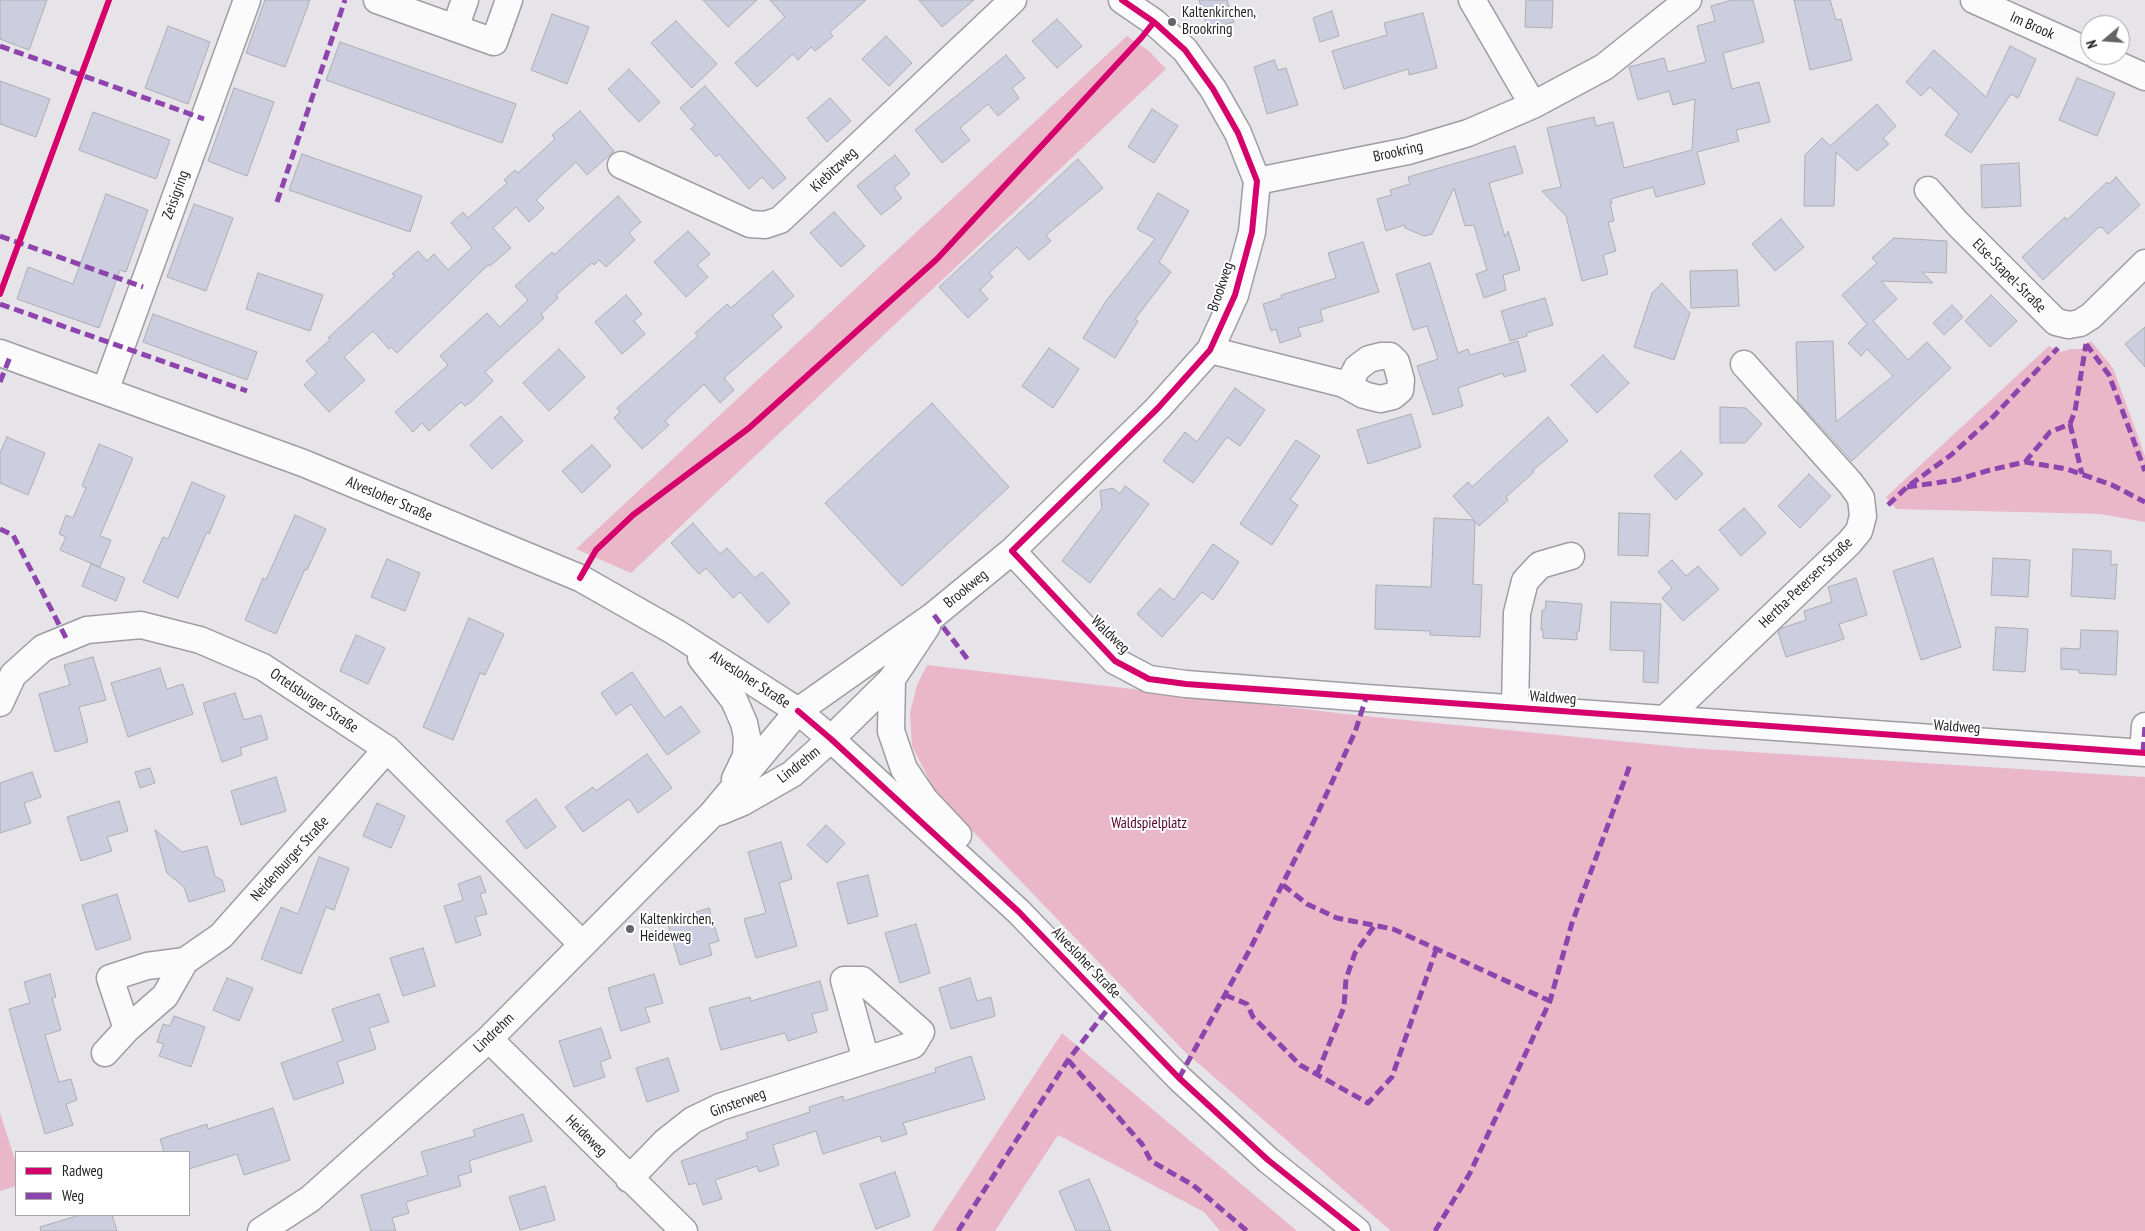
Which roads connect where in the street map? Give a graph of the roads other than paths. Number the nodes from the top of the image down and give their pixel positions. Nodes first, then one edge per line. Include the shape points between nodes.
1 (247, 0) edge
2 (377, 0) edge
3 (466, 0) edge
4 (509, 0) edge
5 (1013, 0) edge
6 (1122, 0) edge
7 (1472, 0) edge
8 (1688, 0) edge
9 (1974, 0) edge
10 (456, 28) junction
11 (2080, 48) edge
12 (2124, 65) edge
13 (2143, 72) edge
14 (1533, 105) junction
15 (622, 165) dead end
16 (1257, 181) junction
17 (1928, 190) dead end
18 (2145, 263) edge
19 (1210, 350) junction
20 (0, 353) edge
21 (1744, 364) dead end
22 (1344, 384) dead end
23 (105, 391) junction
24 (1012, 551) junction
25 (1571, 556) dead end
26 (934, 615) junction
27 (676, 632) junction
28 (892, 679) junction
29 (0, 703) edge
30 (1515, 708) junction
31 (798, 711) junction
32 (1666, 718) junction
33 (2145, 726) edge
34 (831, 739) junction
35 (387, 750) junction
36 (2144, 752) edge
37 (718, 808) junction
38 (1019, 912) junction
39 (582, 944) junction
40 (185, 961) junction
41 (127, 1029) junction
42 (489, 1039) junction
43 (105, 1053) dead end
44 (866, 1060) dead end
45 (630, 1179) junction
46 (261, 1231) edge
47 (684, 1231) edge
48 (1357, 1231) edge

1 - 23 street, Zeisigring
2 - 10 street
3 - 10 street
4 - 10 street via 494,42
5 - 15 street, Kiebitzweg via 780,220 765,225 750,224
6 - 16 street, Brookweg via 1165,30 1191,58 1238,134
7 - 14 street
8 - 14 street, Brookring via 1604,67
9 - 11 street, Im Brook
12 - 13 street
14 - 16 street, Brookring via 1468,133 1408,152
16 - 19 street, Brookweg via 1252,232 1237,286
17 - 18 street, Else-Stapel-Straße via 2056,322 2080,324
19 - 22 street
19 - 24 street, Brookweg via 1158,408
20 - 23 street, Alvesloher Straße
21 - 32 street, Hertha-Petersen-Straße via 1851,484 1861,498 1863,516 1859,531 1849,544
23 - 27 street, Alvesloher Straße via 303,462 580,578
24 - 26 street, Brookweg
24 - 30 street, Waldweg via 1115,661 1148,679
25 - 30 street via 1540,565 1525,581 1517,613
26 - 28 street, Brookweg
26 - 31 street, Brookweg
27 - 31 street, Alvesloher Straße
27 - 37 street via 734,700 744,723 746,756
28 - 34 street, Brookweg
28 - 38 street via 891,731 904,769 925,800 968,846
29 - 35 street, Ortelsburger Straße via 13,676 43,648 87,630 141,624 200,640 263,667
30 - 32 street, Waldweg
31 - 34 street, Alvesloher Straße
31 - 37 street, Lindrehm
32 - 36 street, Waldweg
33 - 36 street
34 - 37 street, Lindrehm via 792,774 743,802
34 - 38 street, Alvesloher Straße
35 - 39 street, Ortelsburger Straße
35 - 40 street, Neidenburger Straße via 222,936
37 - 39 street, Lindrehm
38 - 48 street, Alvesloher Straße via 1179,1078 1268,1160
39 - 42 street, Lindrehm
40 - 41 street, Neidenburger Straße via 165,996
40 - 41 street, Neidenburger Straße via 147,966 110,978
41 - 43 street, Neidenburger Straße
42 - 45 street, Heideweg
42 - 46 street, Lindrehm via 310,1199
44 - 45 street, Ginsterweg via 720,1107 693,1120 665,1142
45 - 47 street, Heideweg

